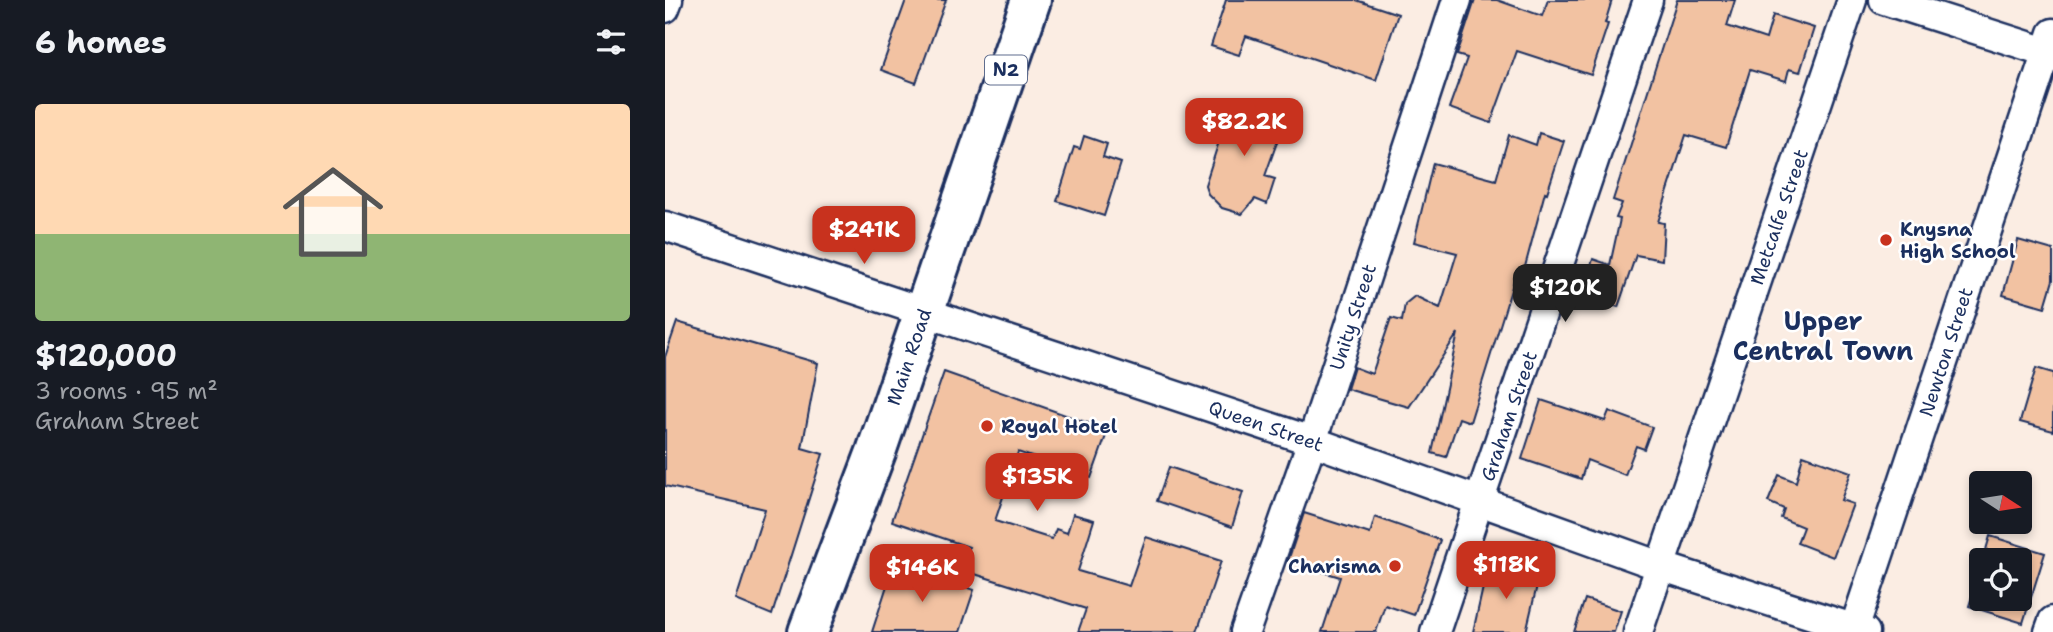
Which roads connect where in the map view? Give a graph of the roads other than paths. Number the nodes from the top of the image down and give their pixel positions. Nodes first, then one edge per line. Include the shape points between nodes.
1 (668, 0) edge
2 (1031, 0) edge
3 (1457, 0) edge
4 (1648, 0) edge
5 (1852, 0) edge
6 (1884, 0) edge
7 (665, 8) edge
8 (2051, 46) edge
9 (665, 226) edge
10 (924, 313) junction
11 (1312, 441) junction
12 (1480, 501) junction
13 (1660, 566) junction
14 (2053, 621) edge
15 (1857, 631) edge
16 (808, 632) edge
17 (1245, 632) edge
18 (1435, 632) edge
19 (1637, 632) edge
20 (2049, 632) edge

1 - 7 street
2 - 10 highway, Main Road / N2
3 - 11 street, Unity Street
4 - 12 street, Graham Street
5 - 13 street, Metcalfe Street
6 - 8 street
8 - 15 street, Newton Street
9 - 10 street, Queen Street
10 - 11 street, Queen Street
10 - 16 highway, Main Road / N2
11 - 12 street, Queen Street
11 - 17 street, Unity Street
12 - 13 street, Queen Street
12 - 18 street, Graham Street
13 - 15 street, Queen Street
13 - 19 street, Metcalfe Street
14 - 20 street

